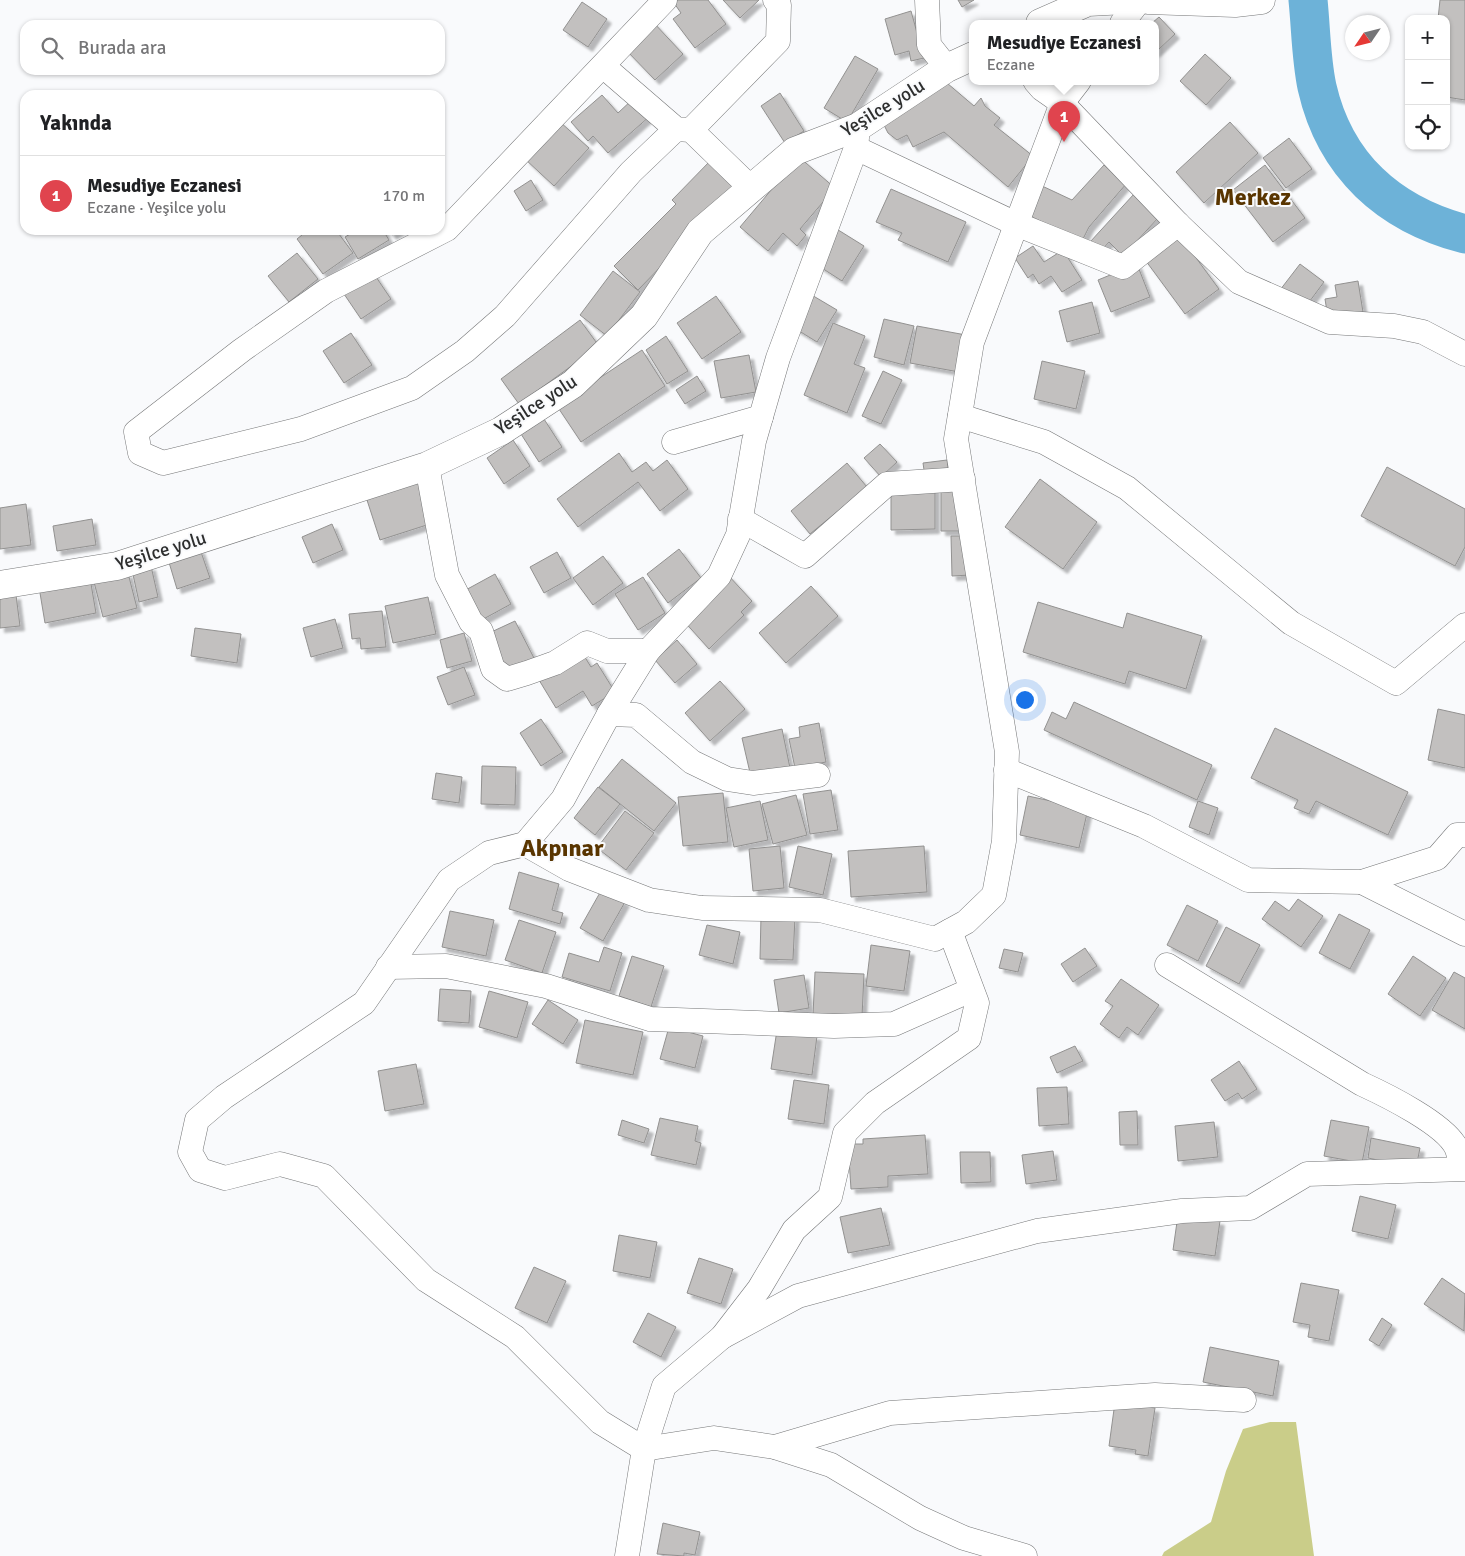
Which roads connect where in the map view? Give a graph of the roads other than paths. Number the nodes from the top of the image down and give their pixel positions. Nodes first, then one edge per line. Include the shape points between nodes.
1 (664, 0) edge
2 (774, 0) edge
3 (927, 0) edge
4 (1126, 0) edge
5 (1140, 0) edge
6 (1148, 0) edge
7 (1248, 2) edge
8 (1047, 20) edge
9 (1124, 20) edge
10 (969, 58) edge
11 (603, 66) junction
12 (947, 68) junction
13 (1038, 85) edge
14 (1076, 85) edge
15 (1062, 103) junction
16 (683, 130) junction
17 (857, 138) junction
18 (751, 188) junction
19 (1016, 224) junction
20 (1178, 224) junction
21 (445, 230) edge
22 (435, 235) edge
23 (1465, 354) edge
24 (960, 416) junction
25 (762, 417) junction
26 (674, 442) dead end
27 (427, 466) junction
28 (963, 479) junction
29 (740, 519) junction
30 (0, 585) edge
31 (1465, 625) edge
32 (648, 651) junction
33 (610, 714) junction
34 (1006, 770) junction
35 (818, 775) dead end
36 (1465, 835) edge
37 (525, 844) junction
38 (1362, 882) junction
39 (950, 931) junction
40 (1465, 934) edge
41 (1167, 965) dead end
42 (388, 967) junction
43 (971, 990) junction
44 (1463, 1168) edge
45 (722, 1336) junction
46 (1244, 1400) dead end
47 (775, 1447) junction
48 (644, 1449) junction
49 (627, 1556) edge
50 (1025, 1556) edge

1 - 11 street
2 - 16 street via 779,5 778,41
3 - 12 street via 930,45
4 - 8 main road via 1088,2
5 - 9 street
6 - 7 main road
10 - 12 main road, Yeşilce yolu
11 - 16 street
11 - 21 street
12 - 17 main road, Yeşilce yolu
13 - 15 street
14 - 15 street
15 - 19 street
15 - 20 street
16 - 18 street via 712,150
16 - 22 street via 631,172 505,316 465,351 412,388 301,429 162,464 140,453 136,432 242,350 326,291
17 - 18 main road, Yeşilce yolu via 795,151
17 - 19 street
17 - 25 street via 778,358
18 - 27 main road, Yeşilce yolu via 700,232 644,316 573,384 501,431
19 - 20 street via 1123,267
19 - 24 street via 972,342
20 - 23 street via 1239,282 1330,322 1394,326 1423,332
24 - 28 street via 956,439
24 - 31 street via 1044,442 1127,488 1291,623 1396,684
25 - 26 street
25 - 29 street via 754,441
27 - 30 main road, Yeşilce yolu via 117,566
27 - 32 street via 447,575 471,622 481,631 493,669 499,675 507,679 527,674 555,663 587,643 607,651
28 - 29 street via 887,484 805,556
28 - 34 street via 1007,752
29 - 32 street via 738,535 719,576
32 - 33 street
33 - 35 street via 636,715 692,762 726,779 753,783
33 - 37 street via 563,799
34 - 38 street via 1144,826 1248,880
34 - 39 street via 1004,841 994,895 966,922
36 - 38 street via 1457,835 1437,858
37 - 39 street via 569,869 649,900 702,908 820,910 935,939
37 - 42 street via 489,853 449,880
38 - 40 street
39 - 43 street
41 - 44 street via 1362,1084 1404,1105 1442,1132 1457,1148
42 - 43 street via 446,966 546,986 650,1019 834,1026 894,1024
42 - 48 street via 364,1004 224,1097 197,1120 190,1152 200,1170 225,1178 280,1164 324,1176 426,1280 515,1337 600,1422
43 - 45 street via 977,1003 969,1038 876,1104 845,1133 830,1198 794,1230 759,1290
44 - 45 street via 1307,1174 1250,1208 1182,1211 1037,1231 798,1296
45 - 48 street via 664,1386
46 - 47 street via 1155,1395 890,1413
47 - 48 street via 714,1438
47 - 50 street via 830,1465 920,1518 964,1538
48 - 49 street

